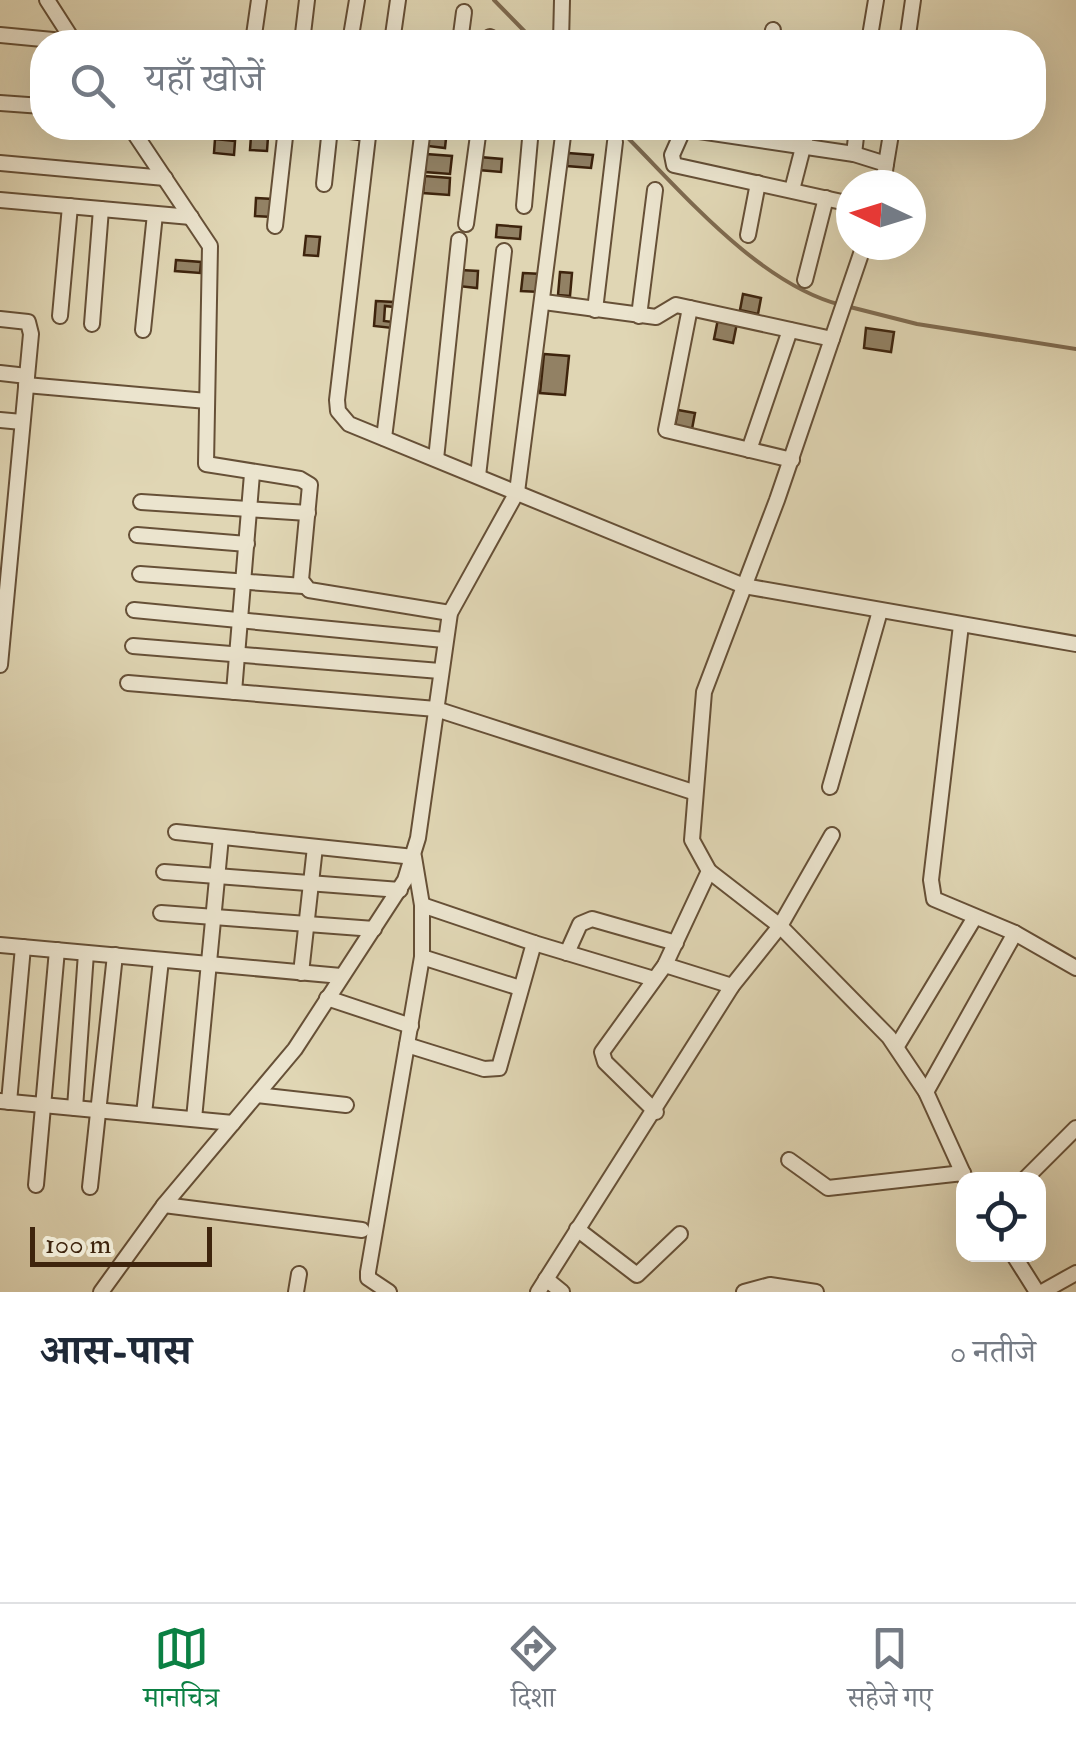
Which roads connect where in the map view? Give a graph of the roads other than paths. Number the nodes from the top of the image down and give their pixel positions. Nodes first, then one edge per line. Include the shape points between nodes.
1 (47, 0) edge
2 (259, 0) edge
3 (307, 0) edge
4 (356, 0) edge
5 (398, 0) edge
6 (562, 0) edge
7 (876, 0) edge
8 (913, 0) edge
9 (464, 12) dead end
10 (66, 30) edge
11 (255, 30) edge
12 (303, 30) edge
13 (352, 30) edge
14 (394, 30) edge
15 (462, 30) edge
16 (561, 30) edge
17 (872, 30) edge
18 (908, 30) edge
19 (0, 35) edge
20 (30, 38) edge
21 (0, 103) edge
22 (30, 105) edge
23 (139, 140) edge
24 (285, 140) edge
25 (329, 140) edge
26 (367, 140) edge
27 (421, 140) edge
28 (477, 140) edge
29 (531, 140) edge
30 (563, 140) edge
31 (677, 140) edge
32 (783, 140) edge
33 (806, 140) edge
34 (856, 140) edge
35 (890, 140) edge
36 (615, 142) dead end
37 (805, 146) junction
38 (854, 154) junction
39 (0, 163) edge
40 (886, 164) junction
41 (885, 170) edge
42 (165, 178) junction
43 (758, 183) junction
44 (324, 184) dead end
45 (655, 190) dead end
46 (792, 190) junction
47 (826, 198) junction
48 (0, 200) edge
49 (836, 200) edge
50 (70, 206) junction
51 (524, 206) dead end
52 (101, 209) junction
53 (155, 214) junction
54 (191, 217) junction
55 (466, 224) dead end
56 (276, 226) dead end
57 (748, 235) dead end
58 (459, 240) dead end
59 (504, 251) dead end
60 (859, 260) edge
61 (804, 280) dead end
62 (544, 302) junction
63 (690, 308) junction
64 (594, 310) junction
65 (60, 316) dead end
66 (639, 316) junction
67 (0, 319) edge
68 (92, 324) dead end
69 (144, 330) dead end
70 (790, 330) junction
71 (832, 339) junction
72 (0, 373) edge
73 (27, 380) junction
74 (207, 401) junction
75 (0, 420) edge
76 (22, 422) junction
77 (384, 438) junction
78 (749, 450) junction
79 (436, 459) junction
80 (792, 460) junction
81 (8, 472) edge
82 (252, 474) junction
83 (478, 476) junction
84 (517, 492) junction
85 (141, 502) dead end
86 (250, 509) junction
87 (308, 513) junction
88 (6, 520) edge
89 (137, 535) dead end
90 (246, 544) junction
91 (4, 559) edge
92 (140, 574) dead end
93 (243, 582) junction
94 (303, 586) junction
95 (744, 586) junction
96 (134, 610) dead end
97 (880, 611) junction
98 (450, 613) junction
99 (240, 621) junction
100 (961, 624) junction
101 (1, 631) edge
102 (444, 640) junction
103 (1076, 644) edge
104 (133, 646) dead end
105 (237, 655) junction
106 (0, 665) edge
107 (440, 671) junction
108 (128, 683) dead end
109 (234, 692) junction
110 (436, 709) junction
111 (830, 787) dead end
112 (693, 792) junction
113 (176, 832) dead end
114 (832, 835) dead end
115 (221, 837) junction
116 (314, 847) junction
117 (414, 858) junction
118 (164, 872) dead end
119 (710, 872) junction
120 (218, 876) junction
121 (311, 883) junction
122 (400, 890) junction
123 (422, 904) junction
124 (161, 912) dead end
125 (216, 916) junction
126 (975, 916) junction
127 (307, 924) junction
128 (780, 926) junction
129 (374, 928) junction
130 (1015, 933) junction
131 (534, 943) junction
132 (676, 943) junction
133 (0, 945) edge
134 (23, 947) junction
135 (58, 950) junction
136 (86, 952) junction
137 (567, 953) junction
138 (115, 955) junction
139 (422, 957) junction
140 (161, 960) junction
141 (212, 964) junction
142 (665, 966) junction
143 (1076, 968) edge
144 (301, 972) junction
145 (341, 976) junction
146 (654, 978) junction
147 (732, 986) junction
148 (520, 988) junction
149 (328, 998) junction
150 (411, 1026) junction
151 (407, 1045) junction
152 (897, 1046) junction
153 (926, 1092) junction
154 (257, 1095) junction
155 (4, 1101) edge
156 (45, 1105) junction
157 (346, 1105) dead end
158 (75, 1108) junction
159 (98, 1110) junction
160 (656, 1112) junction
161 (144, 1114) junction
162 (194, 1119) junction
163 (234, 1123) junction
164 (1076, 1128) edge
165 (789, 1160) dead end
166 (963, 1172) edge
167 (1032, 1172) edge
168 (956, 1177) edge
169 (36, 1185) dead end
170 (90, 1187) dead end
171 (164, 1204) junction
172 (577, 1229) junction
173 (362, 1230) dead end
174 (680, 1234) dead end
175 (1018, 1262) edge
176 (1076, 1273) edge
177 (298, 1274) dead end
178 (542, 1286) edge
179 (101, 1292) edge
180 (296, 1292) edge
181 (388, 1292) edge
182 (562, 1292) edge
183 (744, 1292) edge
184 (816, 1292) edge
185 (1039, 1292) edge

1 - 10 street
2 - 11 street
3 - 12 street
4 - 13 street
5 - 14 street
6 - 16 street
7 - 17 street
8 - 18 street
9 - 15 street
19 - 20 street
21 - 22 street
23 - 42 street
24 - 56 street
25 - 44 street
26 - 77 street via 338,411 349,424
27 - 77 street
28 - 55 street
29 - 51 street
30 - 62 street
31 - 43 street via 674,165
32 - 37 street
33 - 37 street
34 - 38 street
35 - 40 street
36 - 64 street
37 - 38 street
37 - 46 street
38 - 40 street
39 - 42 street
40 - 41 street
42 - 54 street
43 - 46 street
43 - 57 street
45 - 66 street
46 - 47 street
47 - 49 street
47 - 61 street
48 - 50 street
50 - 52 street
50 - 65 street
52 - 53 street
52 - 68 street
53 - 54 street
53 - 69 street
54 - 74 street via 212,256
58 - 79 street
59 - 83 street
60 - 71 street
62 - 64 street
62 - 84 street
63 - 66 street via 670,306 656,318
63 - 70 street
63 - 78 street via 666,430
64 - 66 street
67 - 73 street via 28,322
70 - 71 street
70 - 78 street
71 - 80 street
72 - 73 street
73 - 74 street
73 - 76 street
74 - 82 street via 206,464
75 - 76 street
76 - 81 street
77 - 79 street
78 - 80 street
79 - 83 street
80 - 95 street
81 - 88 street
82 - 86 street
82 - 87 street via 307,482
83 - 84 street
84 - 95 street
84 - 98 street
85 - 86 street
86 - 87 street
86 - 90 street
87 - 94 street
88 - 91 street
89 - 90 street
90 - 93 street
91 - 101 street
92 - 93 street
93 - 94 street
93 - 99 street
94 - 98 street
95 - 97 street
95 - 112 street via 704,692
96 - 99 street
97 - 100 street
97 - 111 street
98 - 102 street
99 - 102 street
99 - 105 street
100 - 103 street
100 - 126 street via 931,890 940,905
101 - 106 street
102 - 107 street
104 - 105 street
105 - 107 street
105 - 109 street
107 - 110 street
108 - 109 street
109 - 110 street
110 - 112 street
110 - 117 street
112 - 119 street via 692,840
113 - 115 street
114 - 128 street
115 - 116 street
115 - 120 street
116 - 117 street
116 - 121 street
117 - 122 street
117 - 123 street
118 - 120 street
119 - 128 street
119 - 132 street
120 - 121 street
120 - 125 street
121 - 122 street
121 - 127 street
122 - 129 street
123 - 131 street
123 - 139 street
124 - 125 street
125 - 127 street
125 - 141 street
126 - 130 street
126 - 152 street
127 - 129 street
127 - 144 street
128 - 147 street
128 - 152 street
129 - 145 street
130 - 143 street
130 - 153 street
131 - 137 street
131 - 148 street
132 - 137 street via 592,919 580,924
132 - 142 street
133 - 134 street
134 - 135 street
134 - 155 street
135 - 136 street
135 - 156 street
136 - 138 street
136 - 158 street
137 - 146 street
138 - 140 street
138 - 159 street
139 - 148 street
139 - 150 street
140 - 141 street
140 - 161 street
141 - 144 street
141 - 162 street
142 - 146 street
142 - 147 street
144 - 145 street
145 - 149 street
146 - 160 street via 602,1052
147 - 160 street
148 - 151 street via 500,1068
149 - 150 street
149 - 154 street
150 - 151 street
151 - 181 street via 368,1272
152 - 153 street
153 - 166 street
154 - 157 street
154 - 163 street
155 - 156 street
156 - 158 street
156 - 169 street
158 - 159 street
159 - 161 street
159 - 170 street
160 - 172 street
161 - 162 street
162 - 163 street
163 - 171 street
164 - 167 street
165 - 168 street via 828,1188
171 - 173 street
171 - 179 street
172 - 174 street via 637,1274
172 - 178 street
175 - 185 street
176 - 185 street
177 - 180 street
178 - 182 street
183 - 184 street via 770,1285

